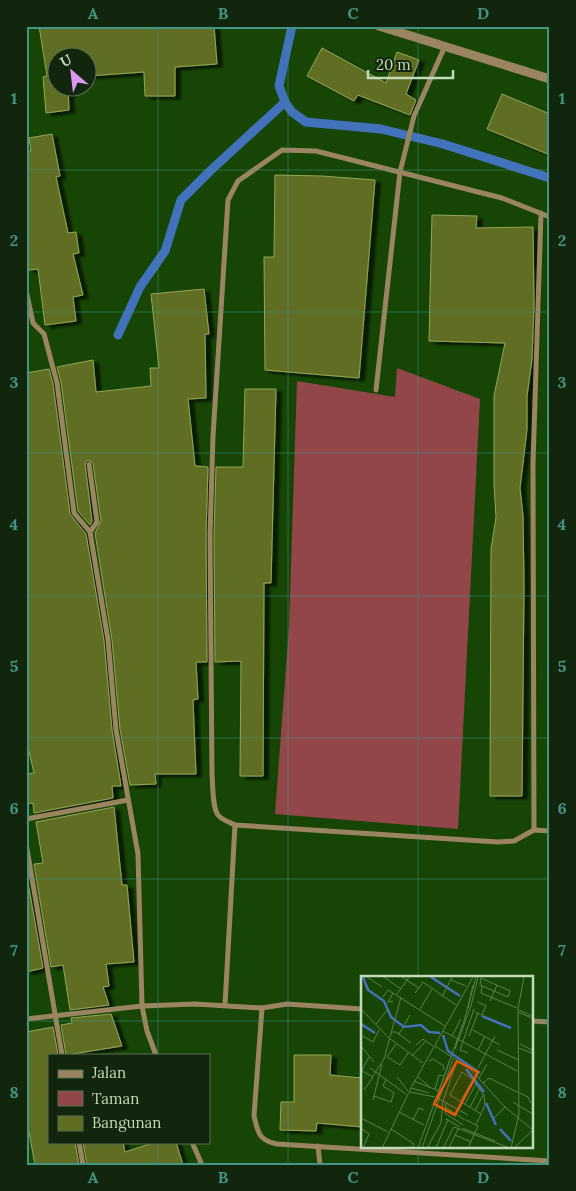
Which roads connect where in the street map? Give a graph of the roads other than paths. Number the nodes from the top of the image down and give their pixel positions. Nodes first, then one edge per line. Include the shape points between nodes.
1 (379, 26) edge
2 (445, 46) junction
3 (550, 79) edge
4 (400, 172) junction
5 (540, 214) junction
6 (550, 217) edge
7 (26, 290) edge
8 (376, 390) dead end
9 (90, 464) dead end
10 (90, 532) junction
11 (128, 800) junction
12 (26, 819) edge
13 (235, 825) junction
14 (534, 830) junction
15 (550, 831) edge
16 (26, 843) edge
17 (142, 1006) junction
18 (225, 1006) junction
19 (262, 1008) junction
20 (361, 1009) edge
21 (55, 1015) junction
22 (26, 1019) edge
23 (534, 1021) edge
24 (550, 1022) edge
25 (62, 1054) edge
26 (156, 1054) edge
27 (79, 1144) edge
28 (193, 1144) edge
29 (318, 1146) junction
30 (550, 1161) edge
31 (83, 1165) edge
32 (202, 1165) edge
33 (320, 1165) edge

1 - 2 street
2 - 3 street
2 - 4 street via 414,116
4 - 5 street via 502,198
4 - 8 street
4 - 13 street via 316,151 282,150 238,181 228,200 210,535 212,764 216,812
5 - 6 street
5 - 14 street via 533,463
7 - 10 street via 33,323 44,334 58,383 74,513
9 - 10 street via 97,522
10 - 11 street via 108,640 116,730
11 - 12 street
11 - 17 street via 138,854
13 - 14 street via 498,842 514,841
13 - 18 street
14 - 15 street
16 - 21 street
17 - 18 street
17 - 21 street
17 - 26 street
18 - 19 street
19 - 20 street via 287,1004
19 - 29 street via 254,1116 258,1132 269,1142
21 - 22 street
21 - 25 street
23 - 24 street
27 - 31 street
28 - 32 street
29 - 30 street
29 - 33 street

